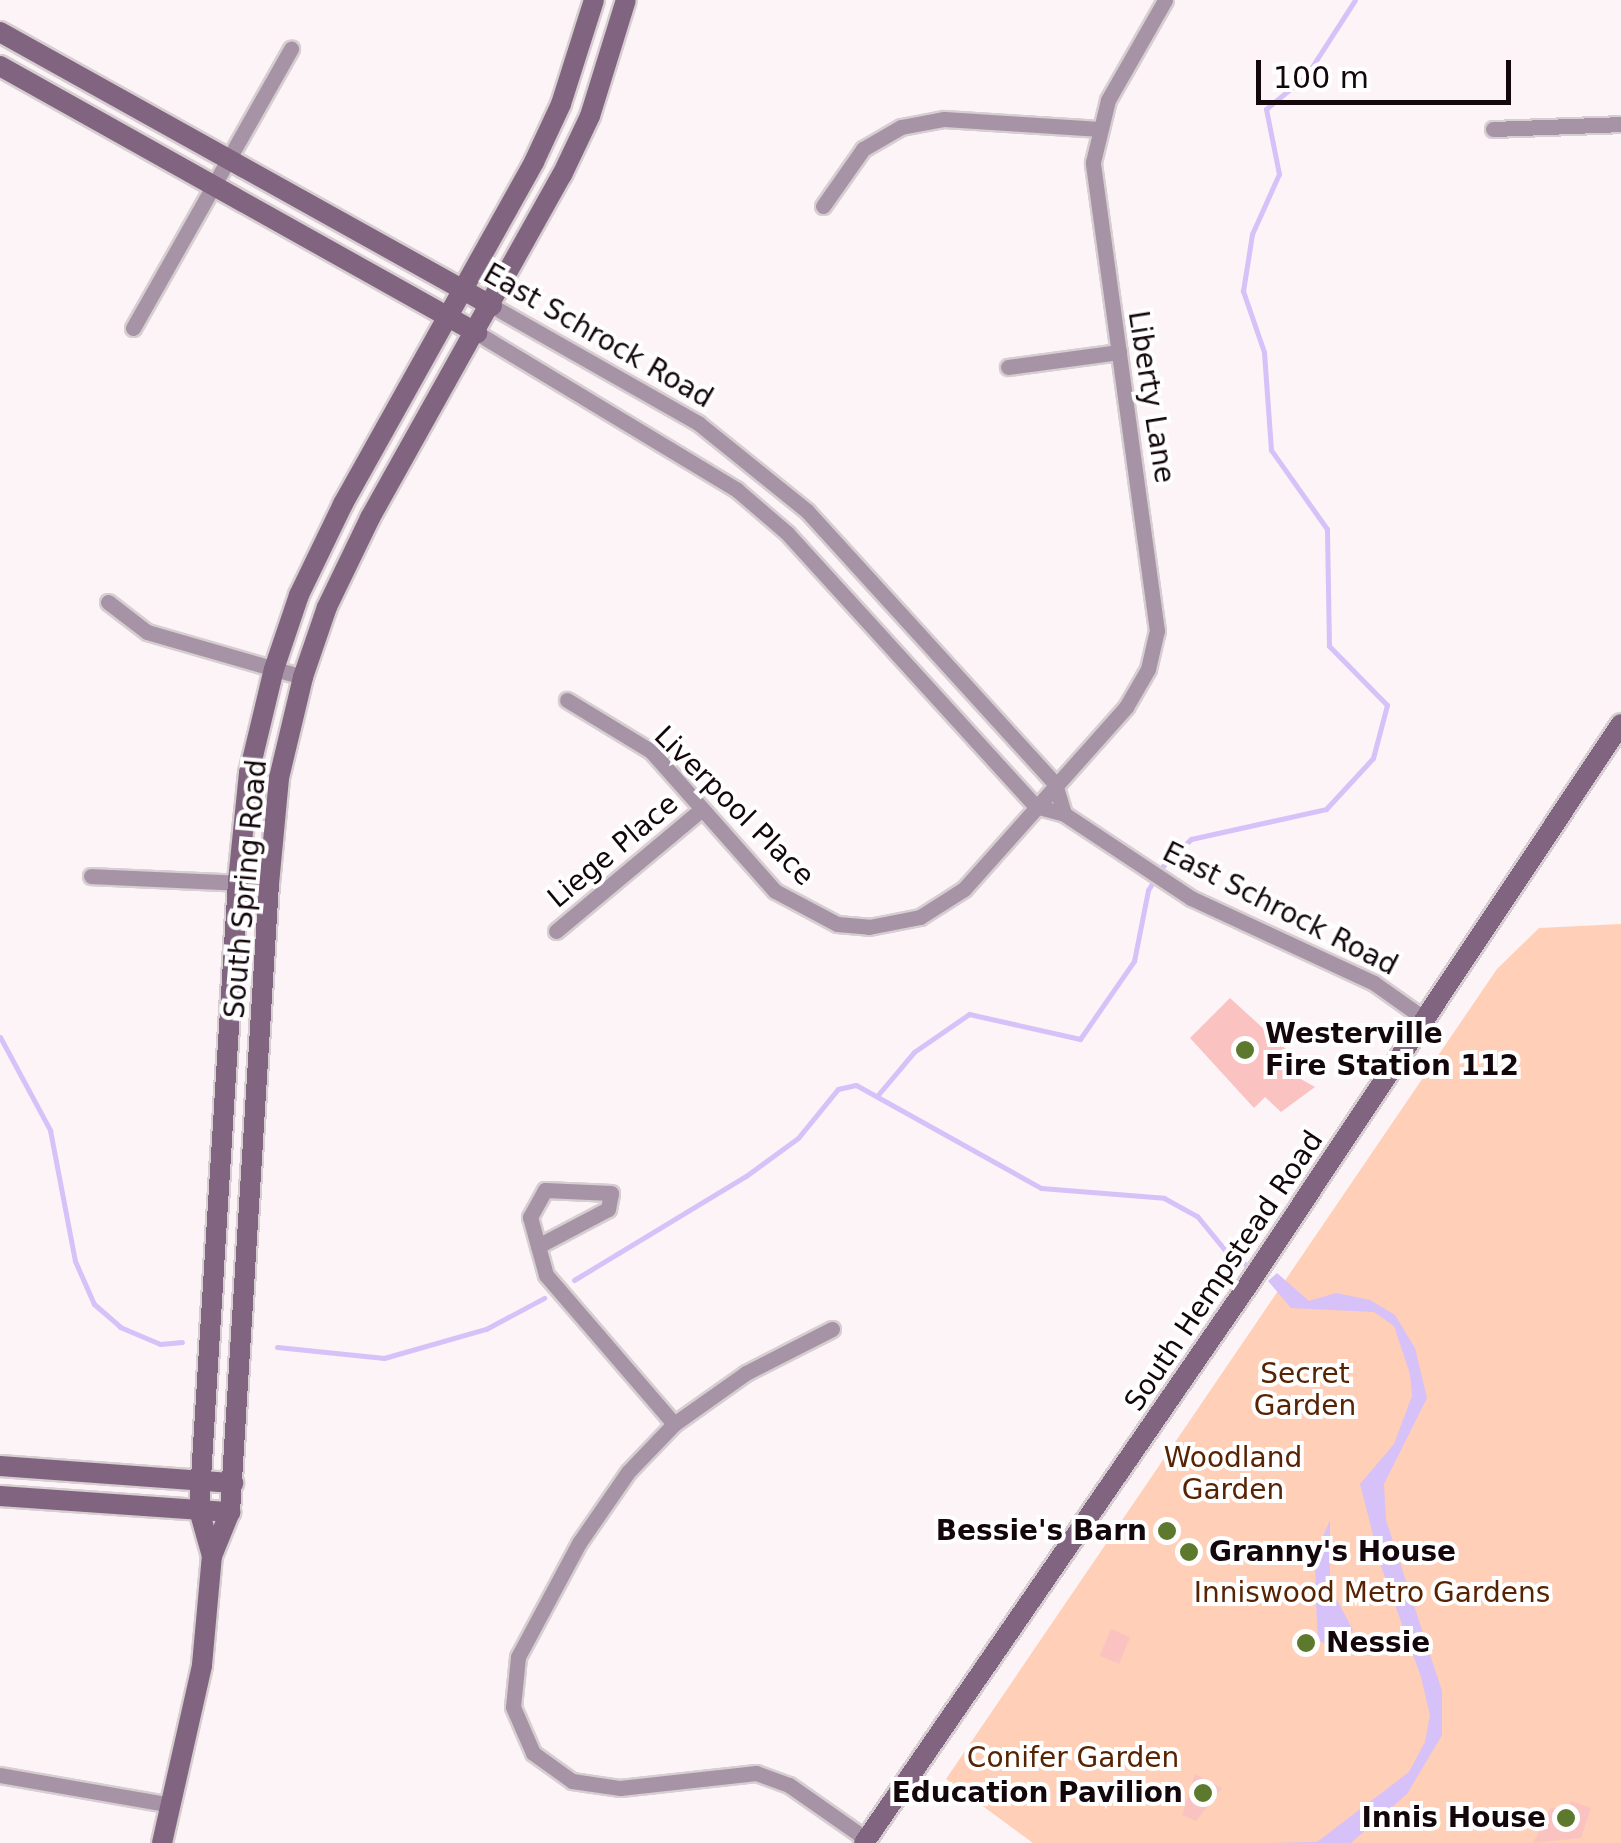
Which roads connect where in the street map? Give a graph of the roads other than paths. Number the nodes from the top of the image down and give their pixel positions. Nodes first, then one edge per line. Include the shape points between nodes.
1 (594, 0) edge
2 (626, 0) edge
3 (1165, 0) edge
4 (0, 32) edge
5 (291, 49) dead end
6 (0, 66) edge
7 (1621, 124) edge
8 (1098, 128) junction
9 (1492, 129) dead end
10 (231, 160) junction
11 (214, 186) junction
12 (822, 206) dead end
13 (465, 291) junction
14 (492, 306) junction
15 (450, 318) junction
16 (133, 328) dead end
17 (477, 333) junction
18 (1119, 352) junction
19 (1008, 367) dead end
20 (108, 602) dead end
21 (274, 669) junction
22 (304, 677) junction
23 (567, 700) dead end
24 (1621, 724) edge
25 (1055, 784) junction
26 (1035, 806) junction
27 (702, 809) junction
28 (1064, 814) junction
29 (91, 876) dead end
30 (238, 881) junction
31 (269, 884) junction
32 (556, 931) dead end
33 (1422, 1017) junction
34 (538, 1246) junction
35 (832, 1329) dead end
36 (674, 1424) junction
37 (0, 1466) edge
38 (202, 1480) junction
39 (232, 1482) junction
40 (0, 1496) edge
41 (199, 1510) junction
42 (230, 1512) junction
43 (212, 1556) junction
44 (0, 1774) edge
45 (167, 1804) junction
46 (865, 1841) edge
47 (162, 1843) edge

1 - 13 main road, South Spring Road via 561,104
2 - 14 main road, South Spring Road via 590,116
3 - 8 street, Liberty Lane
4 - 10 main road, East Schrock Road
5 - 10 street
6 - 11 main road, East Schrock Road
7 - 9 street
8 - 12 street via 944,119 901,126 864,149
8 - 18 street, Liberty Lane via 1098,211
10 - 11 street
10 - 13 main road, East Schrock Road
11 - 15 main road, East Schrock Road
11 - 16 street
13 - 14 main road, East Schrock Road
13 - 15 main road, South Spring Road
14 - 17 main road, South Spring Road
14 - 25 street, East Schrock Road via 698,424 756,467 807,512
15 - 17 main road, East Schrock Road
15 - 21 main road, South Spring Road via 343,504 299,595
17 - 22 main road, South Spring Road via 370,518
17 - 26 street, East Schrock Road via 738,490 787,532
18 - 19 street
18 - 25 street, Liberty Lane via 1156,631 1148,669 1126,707
20 - 21 street via 147,632
21 - 22 street
21 - 30 main road, South Spring Road via 249,773
22 - 31 main road, South Spring Road via 279,778
23 - 27 street, Liverpool Place via 651,751
24 - 33 main road, South Hempstead Road
25 - 26 street, Liverpool Place
25 - 28 street, East Schrock Road
26 - 27 street, Liverpool Place via 944,904 920,917 869,927 837,924 775,891
26 - 28 street, East Schrock Road
27 - 32 street, Liege Place
28 - 33 street, East Schrock Road via 1126,860 1374,983
29 - 30 street
30 - 31 street
30 - 38 main road, South Spring Road
31 - 39 main road, South Spring Road
33 - 46 main road, South Hempstead Road via 1264,1262
34 - 34 street via 530,1217 545,1190 611,1193 608,1210
34 - 36 street via 546,1275
35 - 36 street via 746,1374
36 - 46 street via 628,1472 578,1543 518,1657 513,1707 533,1753 572,1781 620,1788 756,1773 789,1784
37 - 38 main road
38 - 39 main road
38 - 41 main road, South Spring Road
39 - 42 main road, South Spring Road
40 - 41 main road
41 - 42 main road
41 - 43 main road, South Spring Road
42 - 43 main road, South Spring Road
43 - 45 main road, South Spring Road via 202,1665
44 - 45 street
45 - 47 main road, South Spring Road

